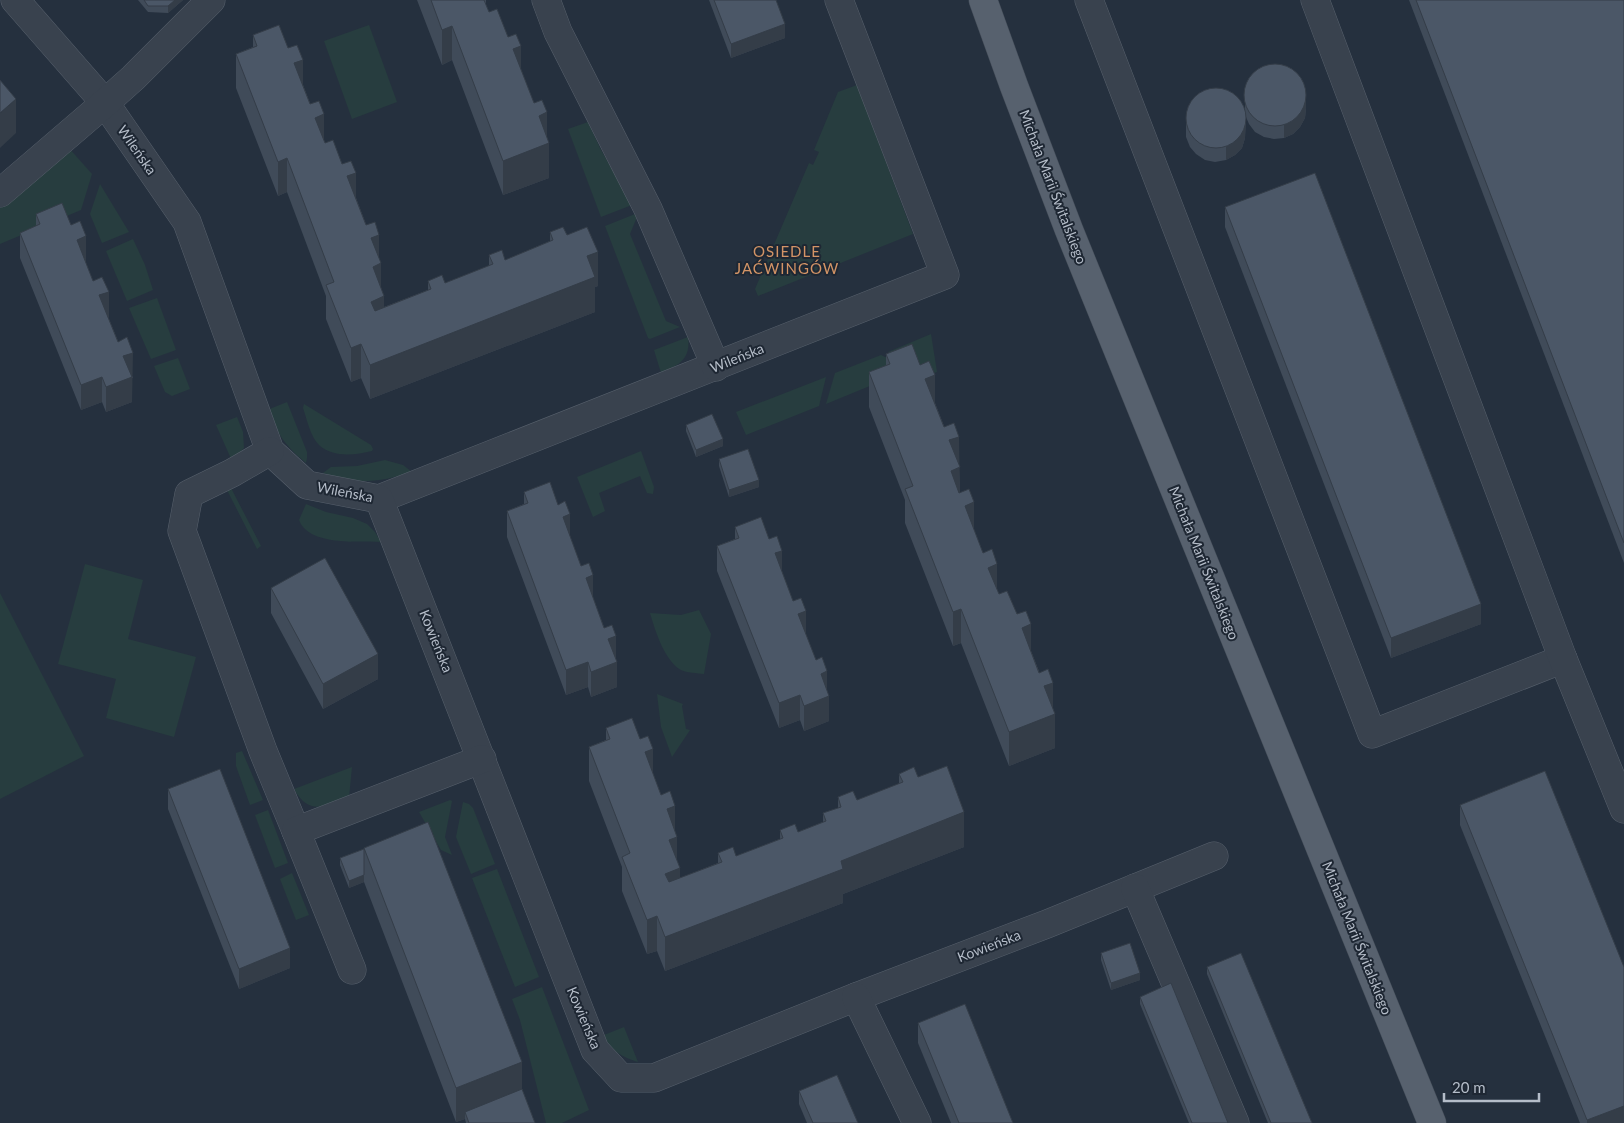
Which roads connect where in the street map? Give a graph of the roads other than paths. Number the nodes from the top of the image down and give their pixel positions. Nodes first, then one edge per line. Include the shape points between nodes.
1 (16, 0) edge
2 (211, 0) edge
3 (546, 0) edge
4 (839, 0) edge
5 (983, 0) edge
6 (1315, 0) edge
7 (1095, 2) edge
8 (105, 103) junction
9 (0, 193) edge
10 (716, 367) junction
11 (270, 451) junction
12 (380, 499) junction
13 (1563, 660) junction
14 (482, 759) junction
15 (1624, 809) edge
16 (296, 831) junction
17 (1214, 856) dead end
18 (1135, 888) junction
19 (352, 970) dead end
20 (856, 998) junction
21 (917, 1123) edge
22 (1236, 1123) edge
23 (1432, 1123) edge

1 - 8 street, Wileńska
2 - 8 street
3 - 10 street via 558,32 648,208
4 - 10 street, Wileńska via 945,275
5 - 23 main road, Michała Marii Świtalskiego via 1069,230
6 - 13 street
7 - 13 street via 1372,734
8 - 9 street
8 - 11 street, Wileńska via 187,222
10 - 12 street, Wileńska
11 - 12 street, Wileńska via 307,485
11 - 16 street via 189,494 182,531
12 - 14 street, Kowieńska
13 - 15 street
14 - 16 street
14 - 20 street, Kowieńska via 595,1050 621,1078 654,1078
16 - 19 street
17 - 18 street, Kowieńska
18 - 20 street, Kowieńska
18 - 22 street
20 - 21 street

